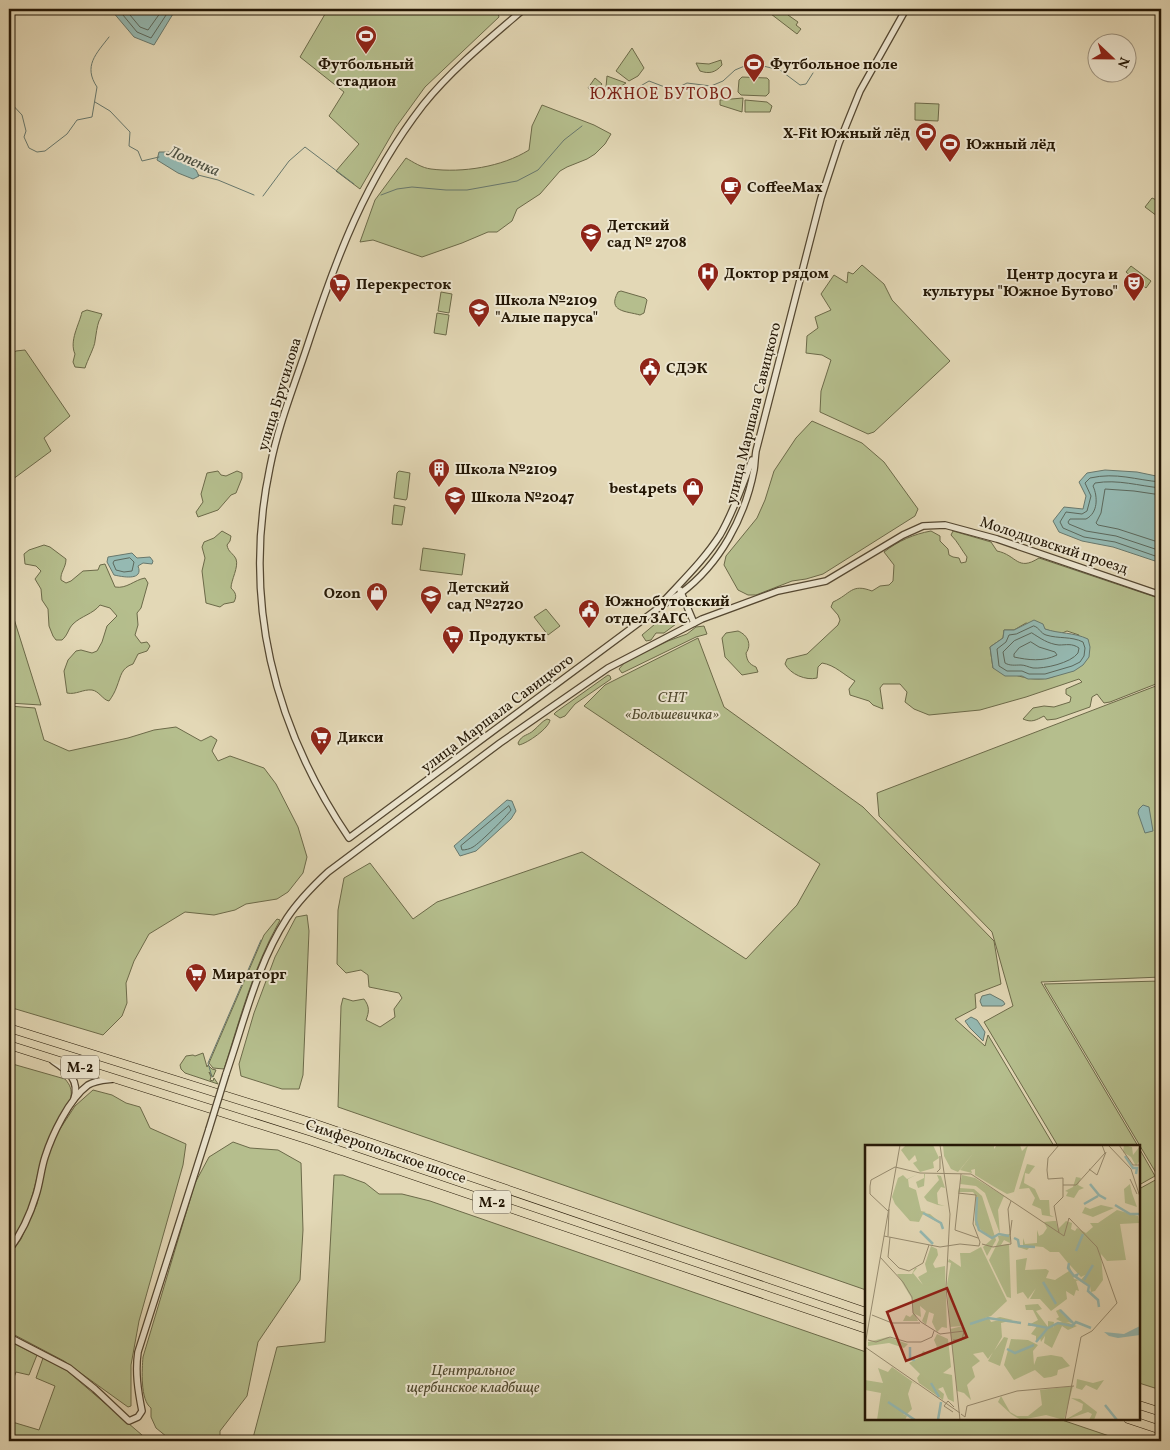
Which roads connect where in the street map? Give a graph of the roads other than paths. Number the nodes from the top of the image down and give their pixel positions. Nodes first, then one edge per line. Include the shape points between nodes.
1 (524, 9) edge
2 (906, 9) edge
3 (755, 453) junction
4 (678, 585) junction
5 (682, 593) junction
6 (1161, 595) edge
7 (656, 610) junction
8 (694, 622) junction
9 (348, 838) joint
10 (9, 1028) edge
11 (9, 1044) edge
12 (44, 1056) junction
13 (116, 1079) junction
14 (73, 1101) junction
15 (9, 1250) edge
16 (865, 1312) edge
17 (865, 1329) edge
18 (9, 1337) edge
19 (1140, 1405) edge
20 (1161, 1412) edge
21 (1131, 1420) edge
22 (1161, 1430) edge

1 - 9 street, улица Брусилова via 463,63 424,104 368,190 329,280 270,466 260,552 267,647 279,697 294,738 315,784
2 - 3 street, улица Маршала Савицкого via 860,91 838,143
3 - 4 street via 719,535
3 - 5 street, улица Маршала Савицкого via 754,470 733,531 718,556
4 - 5 street
4 - 7 street
5 - 7 street, улица Маршала Савицкого
5 - 8 street
6 - 8 street, Молодцовский проезд via 997,539 937,525 917,528 826,581 778,591
7 - 9 street, улица Маршала Савицкого
8 - 18 street, bridge via 584,684 500,743 322,877 298,902 256,983 138,1352 140,1415 129,1421 69,1368
10 - 16 highway, Симферопольское шоссе / М-2 via 313,1123
11 - 12 highway, Симферопольское шоссе / М-2
12 - 13 highway, Симферопольское шоссе / М-2
12 - 14 street via 74,1078
13 - 14 street via 88,1085
13 - 17 highway, Симферопольское шоссе / М-2 via 309,1140
14 - 15 street via 51,1140 28,1218
19 - 20 highway
21 - 22 highway

